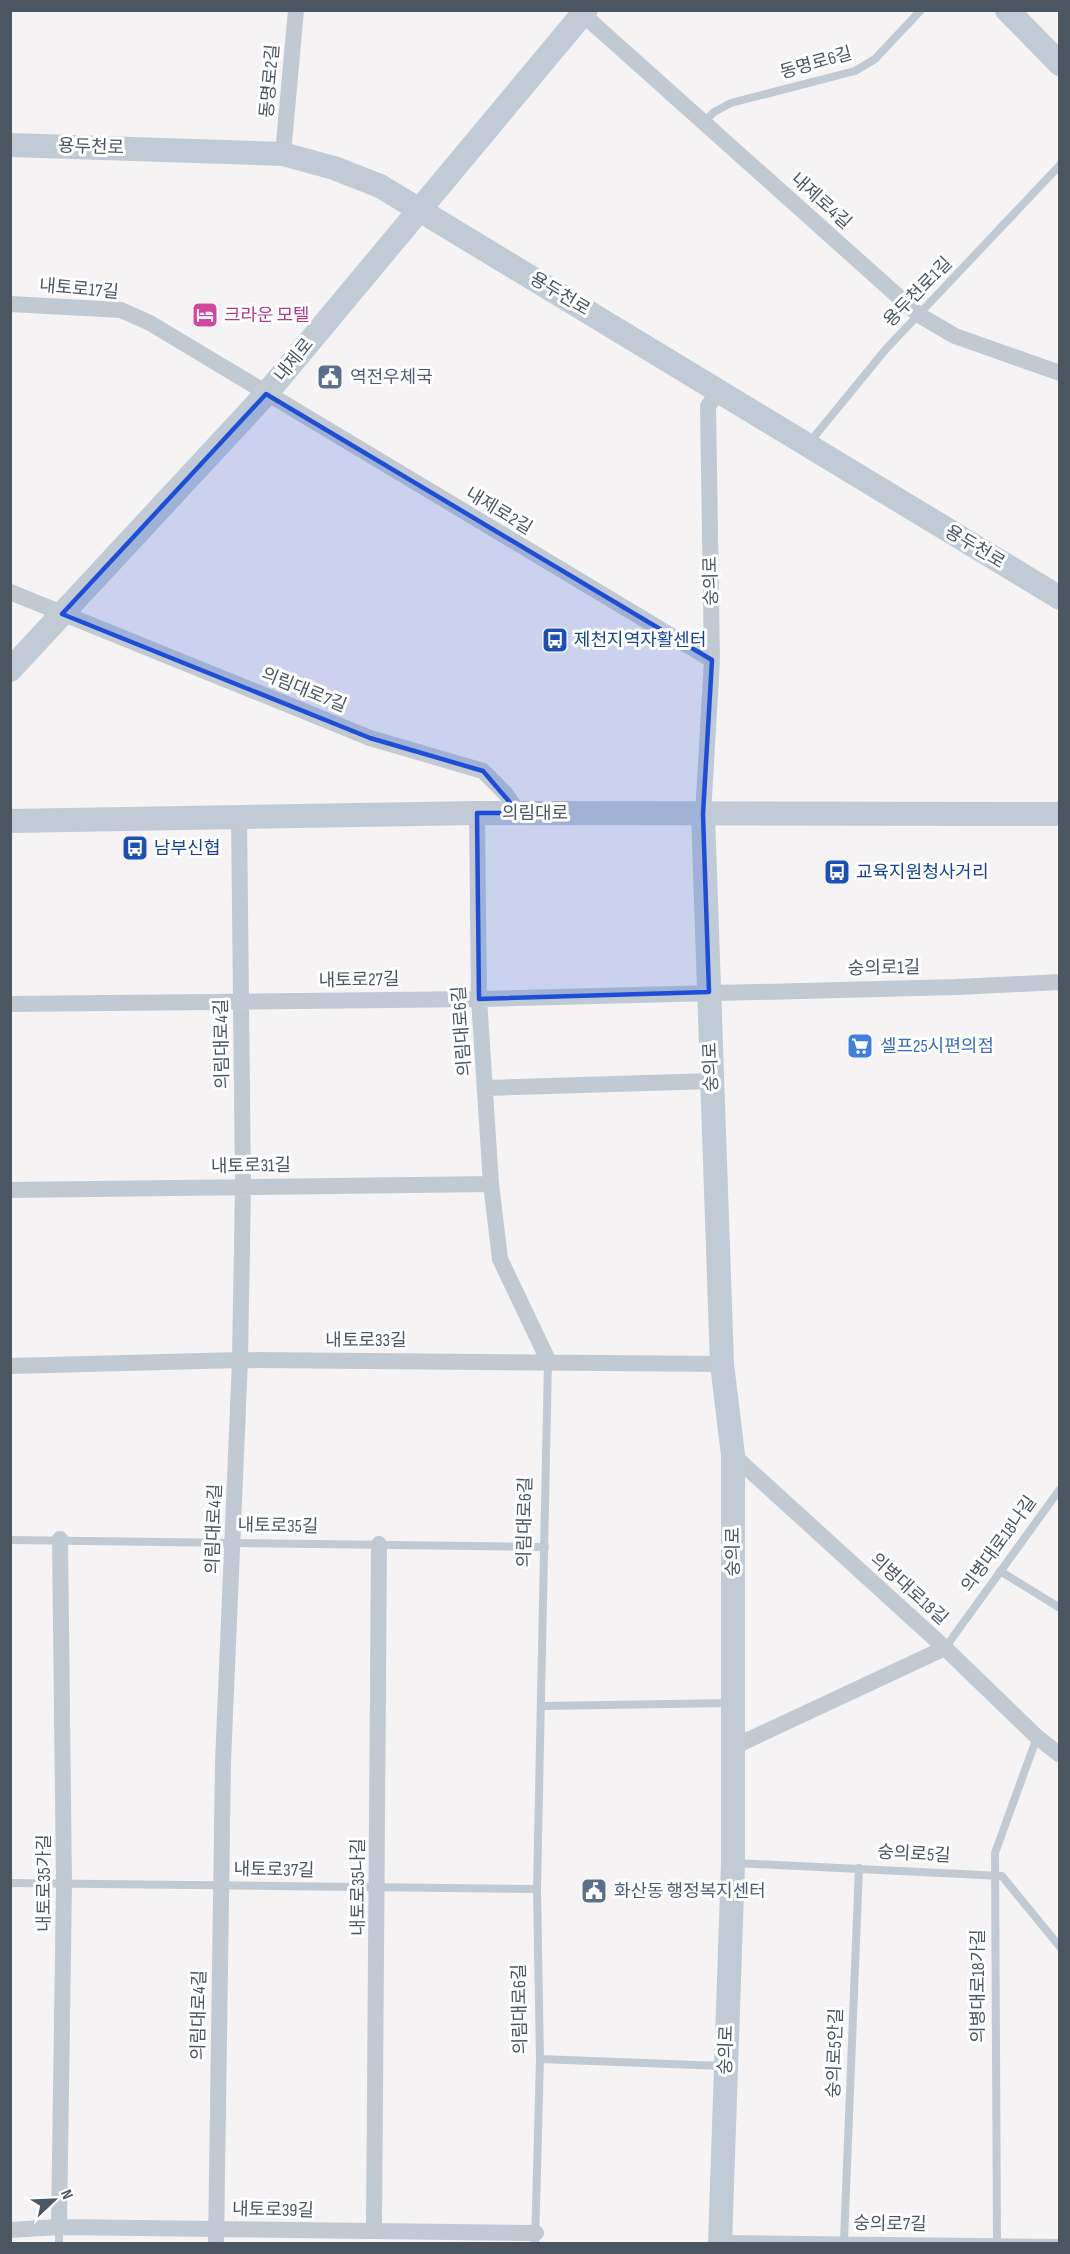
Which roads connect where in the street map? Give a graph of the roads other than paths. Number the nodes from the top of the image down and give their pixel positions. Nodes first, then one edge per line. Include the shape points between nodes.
1 (296, 10) edge
2 (921, 10) edge
3 (1007, 10) edge
4 (582, 12) edge
5 (1059, 64) edge
6 (704, 122) junction
7 (10, 145) edge
8 (283, 154) junction
9 (1059, 165) edge
10 (418, 209) junction
11 (10, 304) edge
12 (919, 315) junction
13 (1059, 374) edge
14 (720, 390) junction
15 (266, 394) junction
16 (806, 446) junction
17 (10, 592) edge
18 (1059, 598) edge
19 (62, 614) junction
20 (712, 660) junction
21 (10, 670) edge
22 (477, 813) junction
23 (519, 813) junction
24 (703, 814) junction
25 (1059, 814) edge
26 (239, 815) junction
27 (10, 821) edge
28 (1059, 982) edge
29 (709, 992) junction
30 (478, 999) junction
31 (241, 1001) junction
32 (10, 1004) edge
33 (712, 1082) junction
34 (486, 1088) junction
35 (491, 1184) junction
36 (243, 1186) junction
37 (10, 1190) edge
38 (240, 1360) junction
39 (548, 1360) junction
40 (722, 1364) junction
41 (10, 1366) edge
42 (733, 1455) junction
43 (1059, 1489) edge
44 (60, 1539) junction
45 (10, 1540) edge
46 (233, 1542) junction
47 (379, 1544) junction
48 (545, 1546) junction
49 (1000, 1571) junction
50 (1059, 1608) edge
51 (945, 1648) junction
52 (732, 1703) junction
53 (541, 1706) junction
54 (1037, 1737) junction
55 (731, 1748) junction
56 (1059, 1753) edge
57 (733, 1863) junction
58 (859, 1868) junction
59 (994, 1875) junction
60 (10, 1883) edge
61 (64, 1884) junction
62 (221, 1886) junction
63 (378, 1887) junction
64 (537, 1889) junction
65 (1059, 1947) edge
66 (540, 2060) junction
67 (725, 2066) junction
68 (10, 2230) edge
69 (374, 2231) junction
70 (59, 2235) edge
71 (216, 2236) edge
72 (536, 2238) edge
73 (844, 2240) junction
74 (720, 2241) edge
75 (997, 2242) edge
76 (1059, 2243) edge

1 - 8 street, 동명로2길
2 - 6 lane, 동명로6길 via 875,59 855,72 730,103
3 - 5 street
4 - 6 street, 내제로4길
4 - 10 street, 내제로
6 - 12 street, 내제로4길
7 - 8 street, 용두천로
8 - 10 street, 용두천로 via 380,186
9 - 12 lane, 용두천로1길
10 - 14 street, 용두천로
10 - 15 street, 내제로
11 - 15 street, 내토로17길 via 121,310 150,323
12 - 13 street, 내제로4길 via 955,336
12 - 16 lane, 용두천로1길
14 - 16 street, 용두천로
14 - 20 street, 숭의로 via 708,406
15 - 19 street, 내제로
15 - 20 street, 내제로2길
16 - 18 street, 용두천로
17 - 19 street, 의림대로7길
19 - 21 street, 내제로
19 - 23 street, 의림대로7길 via 370,738 483,771
20 - 24 street, 숭의로
22 - 23 street, 의림대로
22 - 26 street, 의림대로
22 - 30 street, 의림대로6길
23 - 24 street, 의림대로
24 - 25 street, 의림대로
24 - 29 street, 숭의로
26 - 27 street, 의림대로
26 - 31 street, 의림대로4길
28 - 29 street, 숭의로1길
29 - 30 street, 내토로27길
29 - 33 street, 숭의로
30 - 31 street, 내토로27길
30 - 34 street, 의림대로6길
31 - 32 street, 내토로27길
31 - 36 street, 의림대로4길
33 - 34 street
33 - 40 street, 숭의로
34 - 35 street, 의림대로6길
35 - 36 street, 내토로31길
35 - 39 street, 의림대로6길 via 500,1259
36 - 37 street, 내토로31길
36 - 38 street, 의림대로4길
38 - 39 street, 내토로33길
38 - 41 street, 내토로33길
38 - 46 street, 의림대로4길
39 - 40 street, 내토로33길
39 - 48 lane, 의림대로6길
40 - 42 street, 숭의로
42 - 51 street, 의병대로18길
42 - 52 street, 숭의로
43 - 49 lane, 의병대로18나길
44 - 45 lane, 내토로35길
44 - 46 lane, 내토로35길
44 - 61 street, 내토로35가길
46 - 47 lane, 내토로35길
46 - 62 street, 의림대로4길
47 - 48 lane, 내토로35길
47 - 63 street, 내토로35나길
48 - 53 lane, 의림대로6길
49 - 50 lane
49 - 51 lane, 의병대로18나길
51 - 54 street, 의병대로18길
51 - 55 street
52 - 53 lane
52 - 55 street, 숭의로
53 - 64 lane, 의림대로6길
54 - 56 street, 의병대로18길
54 - 59 lane, 의병대로18가길 via 995,1852
55 - 57 street, 숭의로
57 - 58 lane, 숭의로5길
57 - 67 street, 숭의로
58 - 59 lane, 숭의로5길
58 - 73 lane, 숭의로5안길
59 - 65 lane via 1002,1876
59 - 75 lane, 의병대로18가길
60 - 61 lane, 내토로37길
61 - 62 lane, 내토로37길
61 - 70 street, 내토로35가길
62 - 63 lane, 내토로37길
62 - 71 street, 의림대로4길
63 - 64 lane, 내토로37길
63 - 69 street, 내토로35나길
64 - 66 lane, 의림대로6길
66 - 67 lane
66 - 72 lane, 의림대로6길
67 - 74 street, 숭의로
68 - 70 street, 내토로39길
69 - 71 street, 내토로39길
69 - 72 street, 내토로39길
70 - 71 street, 내토로39길
73 - 74 lane, 숭의로7길
73 - 75 lane, 숭의로7길
75 - 76 lane, 숭의로7길

